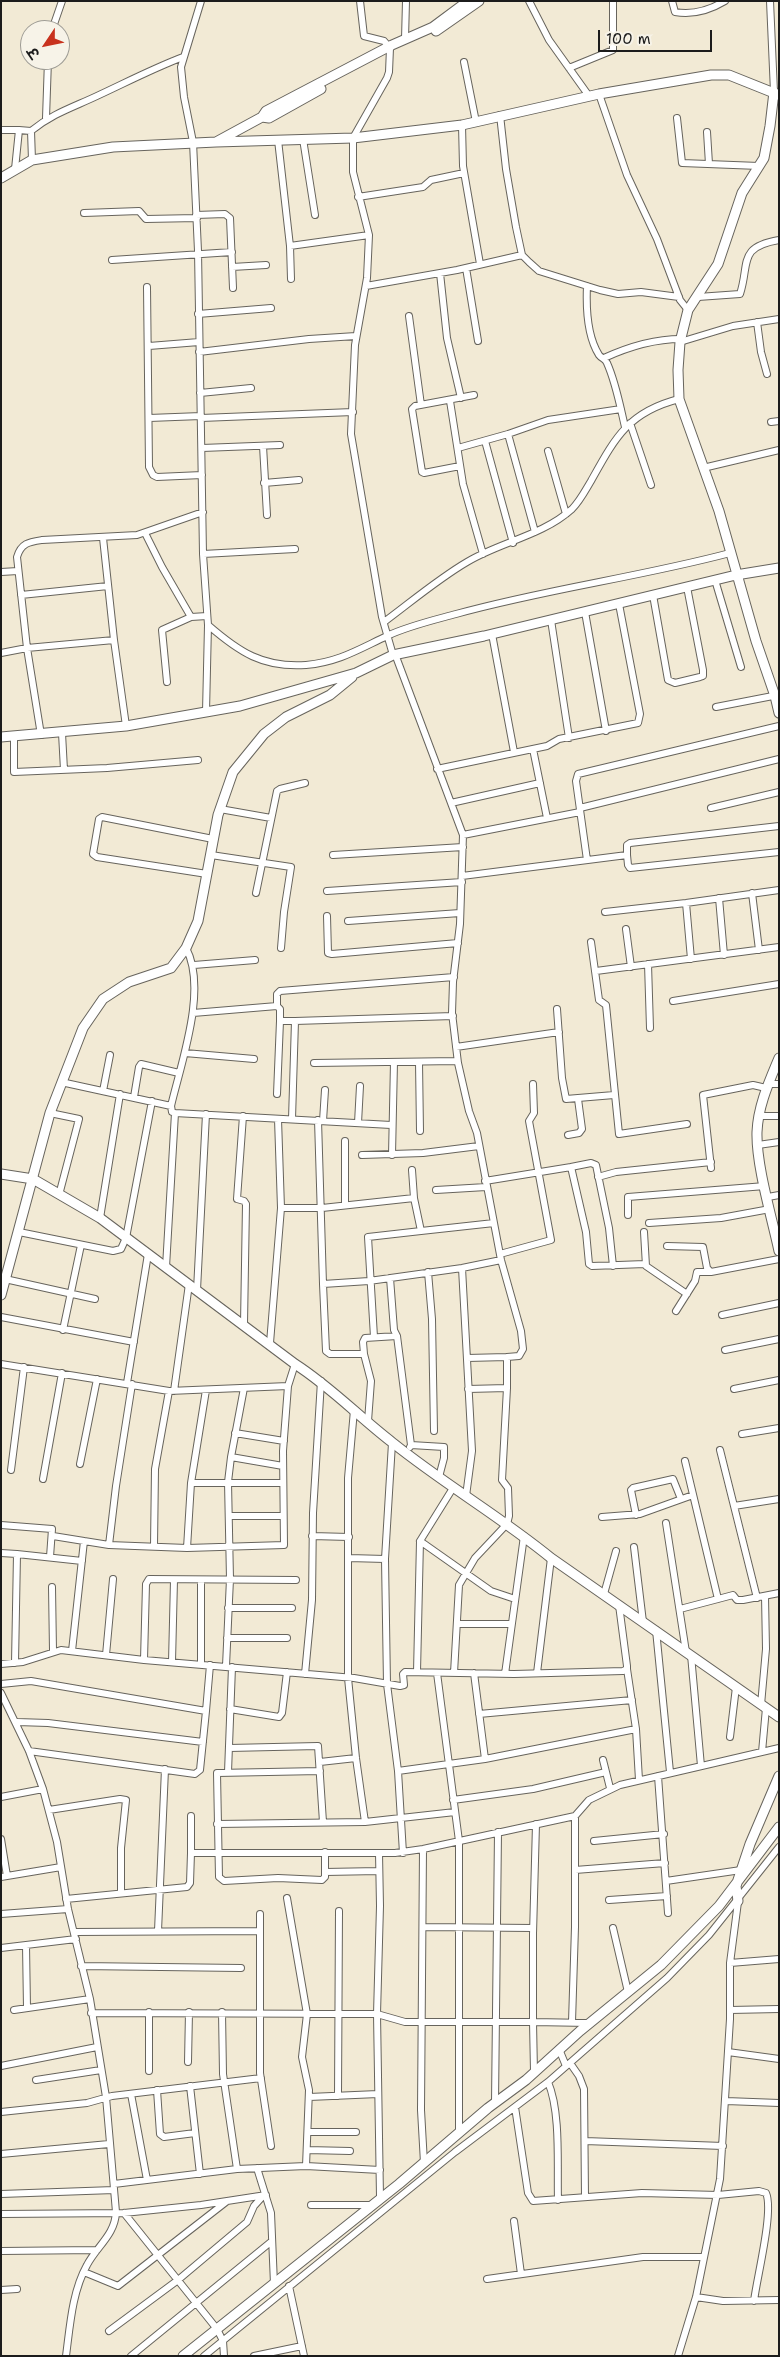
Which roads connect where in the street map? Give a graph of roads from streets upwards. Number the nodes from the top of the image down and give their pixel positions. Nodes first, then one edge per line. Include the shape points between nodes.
1 (62, 1) edge
2 (200, 1) edge
3 (360, 1) edge
4 (406, 1) edge
5 (468, 1) edge
6 (479, 1) edge
7 (529, 1) edge
8 (613, 1) edge
9 (672, 1) edge
10 (725, 1) edge
11 (770, 1) edge
12 (55, 20) edge
13 (405, 39) junction
14 (390, 49) junction
15 (183, 57) junction
16 (464, 62) dead end
17 (569, 68) junction
18 (48, 70) edge
19 (776, 93) edge
20 (599, 94) junction
21 (589, 96) junction
22 (500, 115) junction
23 (46, 118) junction
24 (676, 118) dead end
25 (476, 122) junction
26 (462, 125) junction
27 (1, 130) edge
28 (18, 130) junction
29 (31, 131) junction
30 (707, 132) dead end
31 (353, 138) junction
32 (303, 139) junction
33 (278, 140) junction
34 (193, 142) junction
35 (216, 142) junction
36 (32, 160) junction
37 (709, 164) junction
38 (759, 166) junction
39 (15, 169) junction
40 (464, 173) junction
41 (1, 178) edge
42 (358, 198) junction
43 (84, 213) dead end
44 (315, 215) dead end
45 (196, 217) junction
46 (368, 235) junction
47 (779, 240) edge
48 (290, 246) junction
49 (232, 252) junction
50 (522, 254) junction
51 (198, 255) junction
52 (112, 260) dead end
53 (480, 264) junction
54 (266, 265) dead end
55 (232, 267) junction
56 (466, 268) junction
57 (440, 273) junction
58 (291, 279) dead end
59 (366, 286) junction
60 (587, 286) junction
61 (147, 287) dead end
62 (233, 288) dead end
63 (679, 297) junction
64 (698, 297) junction
65 (270, 308) dead end
66 (688, 310) junction
67 (198, 314) junction
68 (409, 316) dead end
69 (779, 319) edge
70 (757, 322) junction
71 (356, 336) junction
72 (478, 341) dead end
73 (680, 341) junction
74 (199, 342) junction
75 (149, 346) junction
76 (199, 352) junction
77 (604, 358) junction
78 (767, 374) dead end
79 (251, 388) dead end
80 (200, 393) junction
81 (474, 395) dead end
82 (460, 398) junction
83 (450, 400) junction
84 (679, 400) junction
85 (421, 405) junction
86 (621, 409) junction
87 (353, 412) junction
88 (201, 417) junction
89 (149, 418) junction
90 (627, 425) junction
91 (508, 434) junction
92 (485, 441) junction
93 (280, 445) dead end
94 (263, 446) junction
95 (202, 448) junction
96 (458, 448) junction
97 (779, 450) edge
98 (548, 451) dead end
99 (460, 466) junction
100 (703, 468) junction
101 (202, 475) junction
102 (300, 480) dead end
103 (264, 483) junction
104 (651, 485) dead end
105 (203, 512) junction
106 (566, 514) junction
107 (267, 515) dead end
108 (535, 532) junction
109 (145, 533) junction
110 (103, 538) junction
111 (513, 543) junction
112 (295, 549) dead end
113 (730, 553) junction
114 (203, 554) junction
115 (482, 554) junction
116 (779, 568) edge
117 (18, 571) junction
118 (1, 572) edge
119 (736, 576) junction
120 (715, 580) junction
121 (108, 586) junction
122 (687, 587) junction
123 (21, 594) junction
124 (653, 595) junction
125 (619, 604) junction
126 (585, 612) junction
127 (207, 616) junction
128 (191, 617) junction
129 (551, 620) junction
130 (384, 622) junction
131 (208, 625) junction
132 (492, 634) junction
133 (388, 635) junction
134 (114, 640) junction
135 (27, 648) junction
136 (1, 653) edge
137 (394, 654) junction
138 (742, 667) dead end
139 (356, 673) junction
140 (167, 682) dead end
141 (777, 695) edge
142 (716, 707) dead end
143 (206, 712) junction
144 (779, 713) edge
145 (126, 726) junction
146 (779, 726) edge
147 (606, 732) junction
148 (62, 733) junction
149 (41, 735) junction
150 (1, 737) edge
151 (14, 737) junction
152 (569, 738) junction
153 (533, 749) junction
154 (514, 752) junction
155 (779, 759) edge
156 (198, 760) dead end
157 (437, 769) junction
158 (64, 770) junction
159 (305, 783) dead end
160 (540, 783) junction
161 (779, 792) edge
162 (451, 803) junction
163 (711, 808) dead end
164 (220, 809) junction
165 (580, 810) junction
166 (271, 818) junction
167 (547, 818) junction
168 (779, 826) edge
169 (463, 835) junction
170 (214, 839) junction
171 (463, 847) junction
172 (779, 852) edge
173 (211, 855) junction
174 (333, 855) dead end
175 (627, 855) junction
176 (587, 860) junction
177 (262, 862) junction
178 (207, 874) junction
179 (462, 879) junction
180 (779, 890) edge
181 (327, 891) dead end
182 (256, 893) dead end
183 (752, 894) junction
184 (719, 898) junction
185 (686, 903) junction
186 (460, 912) junction
187 (605, 912) dead end
188 (328, 916) dead end
189 (348, 921) dead end
190 (626, 929) dead end
191 (592, 942) dead end
192 (458, 943) junction
193 (779, 947) edge
194 (186, 948) junction
195 (281, 948) dead end
196 (760, 950) junction
197 (724, 954) junction
198 (691, 959) junction
199 (255, 960) dead end
200 (648, 964) junction
201 (194, 965) junction
202 (631, 967) junction
203 (596, 972) junction
204 (454, 977) junction
205 (779, 984) edge
206 (673, 1001) dead end
207 (277, 1006) junction
208 (557, 1009) dead end
209 (193, 1013) junction
210 (452, 1016) junction
211 (280, 1021) junction
212 (295, 1021) junction
213 (650, 1028) dead end
214 (559, 1032) junction
215 (456, 1047) junction
216 (185, 1053) junction
217 (110, 1055) dead end
218 (779, 1058) edge
219 (254, 1059) dead end
220 (457, 1061) junction
221 (394, 1062) junction
222 (419, 1062) junction
223 (314, 1063) dead end
224 (179, 1073) junction
225 (62, 1082) junction
226 (532, 1084) dead end
227 (779, 1084) edge
228 (360, 1086) dead end
229 (767, 1086) junction
230 (103, 1090) junction
231 (325, 1090) dead end
232 (120, 1094) junction
233 (277, 1094) dead end
234 (614, 1094) junction
235 (134, 1097) junction
236 (578, 1099) junction
237 (152, 1101) junction
238 (173, 1110) junction
239 (50, 1113) junction
240 (206, 1114) junction
241 (243, 1116) junction
242 (759, 1116) junction
243 (779, 1116) edge
244 (278, 1119) junction
245 (292, 1119) junction
246 (320, 1120) junction
247 (358, 1123) junction
248 (687, 1124) dead end
249 (391, 1125) junction
250 (420, 1131) dead end
251 (568, 1135) dead end
252 (345, 1141) dead end
253 (779, 1142) edge
254 (758, 1145) junction
255 (479, 1146) junction
256 (362, 1155) dead end
257 (392, 1155) junction
258 (571, 1167) junction
259 (412, 1170) dead end
260 (536, 1172) junction
261 (1, 1174) edge
262 (598, 1177) junction
263 (33, 1179) junction
264 (485, 1184) junction
265 (765, 1186) junction
266 (436, 1190) dead end
267 (59, 1195) junction
268 (779, 1195) edge
269 (768, 1197) junction
270 (414, 1198) junction
271 (345, 1206) junction
272 (281, 1208) junction
273 (322, 1208) junction
274 (770, 1210) junction
275 (628, 1215) dead end
276 (100, 1218) junction
277 (649, 1222) dead end
278 (494, 1223) junction
279 (421, 1231) junction
280 (19, 1232) junction
281 (644, 1232) dead end
282 (126, 1238) junction
283 (82, 1245) junction
284 (668, 1246) dead end
285 (779, 1251) edge
286 (148, 1254) junction
287 (500, 1257) junction
288 (779, 1259) edge
289 (646, 1264) junction
290 (613, 1266) junction
291 (166, 1267) junction
292 (462, 1268) junction
293 (5, 1269) edge
294 (428, 1272) junction
295 (709, 1272) junction
296 (390, 1278) junction
297 (5, 1279) junction
298 (370, 1281) junction
299 (189, 1284) junction
300 (323, 1284) junction
301 (197, 1290) junction
302 (70, 1293) junction
303 (687, 1294) junction
304 (1, 1295) edge
305 (96, 1299) dead end
306 (779, 1303) edge
307 (676, 1311) dead end
308 (722, 1315) dead end
309 (1, 1317) edge
310 (244, 1324) junction
311 (63, 1330) junction
312 (397, 1336) junction
313 (374, 1337) junction
314 (779, 1339) edge
315 (134, 1342) junction
316 (270, 1343) junction
317 (725, 1350) dead end
318 (364, 1354) junction
319 (507, 1356) junction
320 (467, 1358) junction
321 (1, 1364) edge
322 (295, 1364) junction
323 (24, 1367) junction
324 (62, 1373) junction
325 (97, 1379) junction
326 (779, 1380) edge
327 (321, 1381) junction
328 (130, 1383) junction
329 (288, 1386) junction
330 (244, 1388) junction
331 (468, 1388) junction
332 (507, 1388) junction
333 (734, 1389) dead end
334 (206, 1390) junction
335 (172, 1391) junction
336 (354, 1409) junction
337 (368, 1421) junction
338 (779, 1428) edge
339 (434, 1431) dead end
340 (235, 1434) junction
341 (742, 1434) dead end
342 (284, 1441) junction
343 (392, 1443) junction
344 (409, 1449) junction
345 (720, 1450) dead end
346 (231, 1457) junction
347 (685, 1461) dead end
348 (80, 1464) dead end
349 (283, 1466) junction
350 (11, 1470) dead end
351 (439, 1477) junction
352 (43, 1479) dead end
353 (228, 1482) junction
354 (192, 1483) junction
355 (283, 1483) junction
356 (454, 1488) junction
357 (693, 1495) junction
358 (466, 1496) junction
359 (681, 1499) junction
360 (779, 1499) edge
361 (734, 1506) junction
362 (636, 1515) junction
363 (229, 1516) junction
364 (283, 1516) junction
365 (602, 1517) dead end
366 (666, 1523) dead end
367 (1, 1524) edge
368 (507, 1524) junction
369 (53, 1536) junction
370 (312, 1536) junction
371 (349, 1536) junction
372 (524, 1536) junction
373 (84, 1540) junction
374 (420, 1541) junction
375 (110, 1545) junction
376 (154, 1546) junction
377 (230, 1547) junction
378 (634, 1547) dead end
379 (187, 1548) junction
380 (616, 1550) dead end
381 (1, 1552) edge
382 (16, 1554) junction
383 (50, 1557) junction
384 (349, 1558) junction
385 (551, 1558) junction
386 (385, 1559) junction
387 (82, 1561) junction
388 (466, 1572) junction
389 (113, 1578) dead end
390 (230, 1579) junction
391 (174, 1580) junction
392 (200, 1580) junction
393 (296, 1580) dead end
394 (52, 1587) dead end
395 (604, 1594) junction
396 (779, 1594) edge
397 (764, 1596) junction
398 (757, 1598) junction
399 (515, 1599) junction
400 (718, 1599) junction
401 (619, 1605) junction
402 (228, 1608) junction
403 (292, 1608) dead end
404 (680, 1609) junction
405 (643, 1622) junction
406 (457, 1624) junction
407 (512, 1624) junction
408 (656, 1630) junction
409 (227, 1638) junction
410 (287, 1638) dead end
411 (53, 1651) junction
412 (72, 1651) junction
413 (688, 1654) junction
414 (106, 1655) junction
415 (144, 1660) junction
416 (172, 1662) junction
417 (15, 1663) junction
418 (1, 1664) edge
419 (201, 1665) junction
420 (210, 1665) junction
421 (229, 1667) junction
422 (627, 1669) junction
423 (287, 1672) junction
424 (417, 1672) junction
425 (437, 1673) junction
426 (454, 1673) junction
427 (474, 1673) junction
428 (537, 1673) junction
429 (305, 1674) junction
430 (505, 1674) junction
431 (348, 1678) junction
432 (1, 1684) edge
433 (387, 1684) junction
434 (736, 1687) junction
435 (1, 1693) edge
436 (632, 1700) junction
437 (764, 1707) junction
438 (230, 1709) junction
439 (206, 1710) junction
440 (479, 1714) junction
441 (779, 1717) edge
442 (17, 1722) junction
443 (636, 1729) junction
444 (730, 1737) dead end
445 (203, 1742) junction
446 (229, 1748) junction
447 (779, 1748) edge
448 (29, 1751) junction
449 (762, 1752) junction
450 (356, 1758) junction
451 (485, 1760) junction
452 (603, 1760) dead end
453 (320, 1762) junction
454 (450, 1764) junction
455 (701, 1766) junction
456 (165, 1769) junction
457 (320, 1771) junction
458 (398, 1771) junction
459 (228, 1772) junction
460 (606, 1772) junction
461 (670, 1772) junction
462 (658, 1776) junction
463 (779, 1776) edge
464 (639, 1780) junction
465 (610, 1788) junction
466 (43, 1789) junction
467 (1, 1797) edge
468 (453, 1800) junction
469 (49, 1810) junction
470 (455, 1812) junction
471 (191, 1816) dead end
472 (575, 1816) junction
473 (401, 1818) junction
474 (323, 1822) junction
475 (365, 1822) junction
476 (217, 1824) junction
477 (536, 1824) junction
478 (779, 1827) edge
479 (498, 1832) junction
480 (664, 1834) junction
481 (1, 1840) edge
482 (459, 1841) junction
483 (594, 1841) dead end
484 (779, 1847) edge
485 (423, 1849) junction
486 (325, 1852) junction
487 (192, 1853) junction
488 (218, 1853) junction
489 (379, 1853) junction
490 (404, 1853) junction
491 (665, 1863) junction
492 (61, 1867) junction
493 (575, 1870) junction
494 (741, 1870) junction
495 (379, 1871) junction
496 (325, 1872) junction
497 (4, 1877) edge
498 (666, 1881) junction
499 (158, 1890) junction
500 (121, 1893) junction
501 (737, 1893) junction
502 (667, 1896) junction
503 (287, 1898) dead end
504 (66, 1899) junction
505 (609, 1900) dead end
506 (68, 1909) junction
507 (339, 1911) dead end
508 (668, 1913) dead end
509 (1, 1914) edge
510 (260, 1914) dead end
511 (423, 1927) junction
512 (461, 1927) junction
513 (498, 1928) junction
514 (533, 1928) junction
515 (613, 1928) dead end
516 (158, 1931) junction
517 (260, 1931) junction
518 (75, 1935) junction
519 (26, 1945) junction
520 (1, 1948) edge
521 (779, 1959) edge
522 (730, 1963) junction
523 (81, 1966) junction
524 (240, 1968) dead end
525 (628, 1992) junction
526 (90, 1999) junction
527 (27, 2008) junction
528 (779, 2009) edge
529 (14, 2010) dead end
530 (730, 2010) junction
531 (149, 2012) junction
532 (188, 2012) junction
533 (222, 2012) junction
534 (91, 2013) junction
535 (260, 2014) junction
536 (307, 2014) junction
537 (339, 2014) junction
538 (377, 2014) junction
539 (458, 2021) junction
540 (421, 2022) junction
541 (496, 2022) junction
542 (533, 2022) junction
543 (572, 2022) junction
544 (589, 2023) junction
545 (97, 2047) junction
546 (728, 2052) junction
547 (564, 2058) junction
548 (779, 2058) edge
549 (188, 2062) dead end
550 (1, 2066) edge
551 (101, 2070) junction
552 (149, 2071) dead end
553 (534, 2072) junction
554 (261, 2078) junction
555 (36, 2080) dead end
556 (224, 2082) junction
557 (548, 2082) junction
558 (190, 2086) junction
559 (157, 2090) junction
560 (131, 2094) junction
561 (378, 2094) junction
562 (338, 2096) junction
563 (309, 2097) junction
564 (106, 2098) junction
565 (726, 2101) junction
566 (495, 2103) junction
567 (779, 2104) edge
568 (515, 2107) junction
569 (1, 2112) edge
570 (308, 2132) junction
571 (356, 2132) dead end
572 (459, 2133) junction
573 (195, 2134) junction
574 (585, 2140) junction
575 (109, 2144) junction
576 (271, 2146) dead end
577 (723, 2146) junction
578 (307, 2150) junction
579 (350, 2151) dead end
580 (1, 2154) edge
581 (424, 2163) junction
582 (306, 2166) junction
583 (257, 2168) junction
584 (236, 2169) junction
585 (380, 2170) junction
586 (200, 2174) junction
587 (147, 2180) junction
588 (114, 2187) junction
589 (1, 2194) edge
590 (718, 2195) junction
591 (264, 2196) junction
592 (585, 2197) junction
593 (227, 2200) junction
594 (558, 2200) junction
595 (311, 2205) dead end
596 (377, 2205) junction
597 (116, 2212) junction
598 (124, 2213) junction
599 (1, 2214) edge
600 (514, 2221) dead end
601 (272, 2241) junction
602 (97, 2250) junction
603 (1, 2251) edge
604 (158, 2255) junction
605 (704, 2257) junction
606 (84, 2272) junction
607 (521, 2274) junction
608 (487, 2279) dead end
609 (178, 2280) junction
610 (274, 2284) junction
611 (289, 2286) junction
612 (18, 2289) dead end
613 (1, 2290) edge
614 (696, 2296) junction
615 (779, 2300) edge
616 (754, 2301) junction
617 (196, 2303) junction
618 (109, 2331) dead end
619 (221, 2335) junction
620 (302, 2346) junction
621 (66, 2356) edge
622 (131, 2356) edge
623 (183, 2356) edge
624 (204, 2356) edge
625 (224, 2356) edge
626 (254, 2356) edge
627 (304, 2356) edge
628 (678, 2356) edge

1 - 12 street
2 - 15 street
3 - 14 street via 364,36 379,38
4 - 13 street
5 - 13 street via 433,27
6 - 14 street via 435,31
7 - 17 street via 549,40
8 - 17 street via 613,50
9 - 10 street via 675,12 683,14
11 - 19 street
13 - 14 street
14 - 31 street via 387,78
14 - 35 street via 266,111 262,117
15 - 23 street
15 - 34 street via 184,97
16 - 25 street
17 - 21 street
18 - 23 street
19 - 20 street via 729,75 711,75
19 - 38 street via 764,158
20 - 21 street
20 - 63 street via 624,166
21 - 22 street
22 - 25 street
22 - 50 street via 506,169
23 - 29 street
24 - 37 street via 682,163
25 - 26 street
26 - 31 street
26 - 40 street
27 - 28 street
28 - 29 street
28 - 39 street
29 - 36 street
30 - 37 street
31 - 32 street
31 - 42 street via 353,172
32 - 33 street
32 - 44 street
33 - 35 street
33 - 48 street
34 - 35 street
34 - 36 street via 113,147
34 - 45 street
36 - 39 street
37 - 38 street
38 - 64 street via 742,193 718,264
39 - 41 street
40 - 42 street via 431,180 423,187
40 - 53 street
42 - 46 street
43 - 45 street via 139,212 146,219
45 - 49 street via 229,215
45 - 51 street
46 - 48 street
46 - 59 street
47 - 64 street via 752,250 746,261 740,294
48 - 58 street
49 - 51 street
49 - 55 street
50 - 53 street
50 - 60 street via 539,270
51 - 52 street
51 - 67 street
53 - 56 street
54 - 55 street
55 - 62 street
56 - 57 street
56 - 72 street
57 - 59 street
57 - 82 street via 447,338
59 - 71 street
60 - 63 street via 618,294 641,292
60 - 77 street via 589,324 600,356
61 - 75 street
63 - 66 street
64 - 66 street
65 - 67 street
66 - 73 street
67 - 74 street
68 - 85 street
69 - 70 street
70 - 73 street
70 - 78 street
71 - 76 street
71 - 87 street
73 - 77 street via 662,340
73 - 84 street
74 - 75 street
74 - 76 street
75 - 89 street
76 - 80 street
77 - 86 street
79 - 80 street
80 - 88 street
81 - 82 street
82 - 83 street
83 - 85 street
83 - 96 street
84 - 90 street via 657,406
84 - 100 street
85 - 99 street via 412,409 422,472
86 - 90 street
86 - 91 street via 548,420
87 - 88 street
87 - 130 street via 351,434
88 - 89 street
88 - 95 street
89 - 101 street via 148,459 154,475
90 - 104 street
90 - 106 street via 582,497
91 - 92 street
91 - 108 street
92 - 96 street
92 - 111 street
93 - 94 street
94 - 95 street
94 - 103 street
95 - 101 street
96 - 99 street
97 - 100 street
98 - 106 street
99 - 115 street
100 - 113 street
101 - 105 street
102 - 103 street
103 - 107 street
105 - 109 street
105 - 114 street
106 - 108 street
108 - 111 street
109 - 110 street
109 - 128 street
110 - 117 street via 29,542 19,549
110 - 121 street
111 - 115 street
112 - 114 street
113 - 119 street
113 - 133 street via 456,614
114 - 127 street
115 - 130 street via 466,562
116 - 119 street
117 - 118 street
117 - 123 street
119 - 120 street
119 - 141 street
120 - 122 street
120 - 138 street
121 - 123 street
121 - 134 street
122 - 124 street
122 - 124 street via 703,674 700,677 675,682 668,680
123 - 135 street
124 - 125 street
125 - 126 street
125 - 147 street via 640,720 636,725
126 - 129 street
126 - 147 street
127 - 128 street
127 - 131 street
128 - 140 street via 162,630
129 - 132 street
129 - 152 street
130 - 133 street
131 - 133 street via 256,659 278,664 327,662 350,655
131 - 143 street
132 - 137 street
132 - 154 street
133 - 137 street
134 - 135 street
134 - 145 street
135 - 136 street
135 - 149 street
137 - 139 street
137 - 157 street
139 - 143 street via 240,706
139 - 164 street via 330,695 286,717 264,734 233,772
141 - 142 street
141 - 144 street
143 - 145 street
145 - 148 street
146 - 165 street via 624,765 582,772 576,777
147 - 152 street
148 - 149 street
148 - 158 street
149 - 151 street
150 - 151 street
151 - 158 street via 14,772
152 - 153 street
153 - 154 street
153 - 160 street
154 - 157 street
155 - 165 street
156 - 158 street
157 - 162 street
159 - 166 street via 278,790
160 - 162 street
160 - 167 street
161 - 163 street
162 - 169 street
164 - 166 street
164 - 170 street
165 - 167 street
165 - 176 street
166 - 177 street
167 - 169 street
168 - 175 street via 630,842
169 - 171 street
170 - 173 street
170 - 178 street via 102,817 93,848 97,857
171 - 174 street
171 - 179 street
172 - 175 street via 630,868
173 - 177 street
173 - 178 street
175 - 176 street
176 - 179 street
177 - 182 street
177 - 195 street via 291,868
178 - 194 street via 198,921
179 - 181 street
179 - 186 street
180 - 183 street
183 - 184 street
183 - 196 street
184 - 185 street
184 - 197 street
185 - 187 street
185 - 198 street
186 - 189 street
186 - 192 street
188 - 192 street via 329,954
190 - 202 street
191 - 203 street
192 - 204 street
193 - 196 street
194 - 201 street
194 - 225 street via 171,968 129,982 103,999 83,1028
196 - 197 street
197 - 198 street
198 - 200 street
199 - 201 street
200 - 202 street
200 - 213 street
201 - 209 street
202 - 203 street
203 - 234 street via 599,1000 606,1005
204 - 207 street via 280,991
204 - 210 street
205 - 206 street
207 - 209 street
207 - 211 street
208 - 214 street
209 - 216 street
210 - 212 street
210 - 215 street
211 - 212 street
211 - 233 street
212 - 245 street
214 - 215 street
214 - 236 street via 565,1097 568,1100
215 - 220 street
216 - 219 street
216 - 224 street
217 - 230 street
218 - 229 street
220 - 222 street
220 - 255 street
221 - 222 street
221 - 223 street
221 - 249 street
222 - 250 street
224 - 235 street via 141,1064
224 - 238 street
225 - 230 street
225 - 239 street
226 - 260 street via 534,1114 529,1121
227 - 229 street
228 - 247 street
229 - 242 street
229 - 262 street via 753,1085 703,1095 711,1165 616,1172
230 - 232 street
231 - 246 street
232 - 235 street
232 - 276 street
234 - 236 street
234 - 248 street via 620,1135
235 - 237 street
236 - 251 street via 582,1129
237 - 238 street
237 - 282 street
238 - 240 street
238 - 291 street
239 - 263 street
239 - 267 street via 79,1120
240 - 241 street
240 - 301 street
241 - 244 street
241 - 310 street via 237,1199 246,1204
242 - 243 street
242 - 254 street
244 - 245 street
244 - 272 street
245 - 246 street
246 - 247 street
246 - 273 street
247 - 249 street
249 - 257 street
252 - 271 street
253 - 254 street
254 - 265 street
255 - 257 street
255 - 264 street
256 - 257 street
258 - 260 street
258 - 262 street via 593,1163
258 - 290 street via 586,1232 589,1264
259 - 270 street
260 - 264 street
260 - 287 street via 551,1240
261 - 263 street
262 - 290 street
263 - 267 street
263 - 280 street
264 - 266 street
264 - 278 street
265 - 269 street
265 - 275 street via 628,1197
267 - 276 street
268 - 269 street
269 - 274 street
270 - 271 street
270 - 279 street
271 - 273 street
272 - 273 street
272 - 316 street
273 - 300 street
274 - 277 street via 721,1218
274 - 285 street
276 - 282 street
278 - 279 street
278 - 287 street
279 - 298 street via 368,1237
280 - 283 street
280 - 293 street
281 - 289 street
282 - 283 street via 118,1251
282 - 286 street
283 - 302 street
284 - 295 street via 703,1246
286 - 291 street
286 - 315 street
287 - 292 street
287 - 319 street via 515,1305 523,1350 519,1356
288 - 295 street
289 - 290 street
289 - 303 street
291 - 299 street
292 - 294 street
292 - 320 street
293 - 297 street
294 - 296 street
294 - 339 street
295 - 303 street via 697,1272
296 - 298 street
296 - 312 street
297 - 302 street
297 - 304 street
298 - 300 street
298 - 313 street
299 - 301 street
299 - 335 street
300 - 318 street via 326,1351 330,1354
301 - 310 street
302 - 305 street
302 - 311 street
303 - 307 street
306 - 308 street
309 - 311 street
310 - 316 street
311 - 315 street
312 - 313 street
312 - 344 street
313 - 318 street via 364,1339
314 - 317 street
315 - 328 street
316 - 322 street
318 - 337 street via 371,1381
319 - 320 street
319 - 332 street
320 - 331 street
321 - 323 street
322 - 327 street
322 - 329 street
323 - 324 street
323 - 350 street
324 - 325 street
324 - 352 street
325 - 328 street
325 - 348 street
326 - 333 street
327 - 336 street
327 - 370 street
328 - 335 street
328 - 375 street
329 - 330 street
329 - 342 street
330 - 334 street
330 - 340 street
331 - 332 street
331 - 358 street via 472,1451
332 - 368 street via 502,1480 508,1488
334 - 335 street
334 - 354 street
335 - 376 street via 155,1469
336 - 337 street
336 - 371 street via 348,1478
337 - 343 street
338 - 341 street
340 - 342 street
340 - 346 street
342 - 349 street
343 - 344 street
343 - 386 street
344 - 351 street
344 - 351 street via 444,1447
345 - 361 street
346 - 349 street
346 - 353 street
347 - 357 street
349 - 355 street
351 - 356 street
353 - 354 street
353 - 355 street
353 - 363 street
354 - 379 street
355 - 364 street
356 - 358 street
356 - 374 street
357 - 359 street
357 - 400 street
358 - 368 street
359 - 362 street via 652,1512
359 - 362 street via 674,1479 633,1488
360 - 361 street
361 - 398 street
362 - 365 street
363 - 364 street
363 - 377 street
364 - 377 street via 282,1546
366 - 404 street
367 - 369 street via 51,1528
368 - 372 street
368 - 388 street
369 - 373 street
369 - 383 street
370 - 371 street
370 - 429 street via 312,1600
371 - 384 street
372 - 385 street
372 - 399 street
373 - 375 street
373 - 387 street
374 - 388 street
374 - 424 street
375 - 376 street
376 - 379 street
377 - 379 street
377 - 390 street
378 - 405 street
380 - 395 street
381 - 382 street
382 - 383 street
382 - 417 street
383 - 387 street
384 - 386 street
384 - 431 street
385 - 395 street
385 - 428 street
386 - 433 street
387 - 412 street
388 - 399 street via 491,1591
388 - 406 street via 459,1585
389 - 414 street
390 - 392 street
390 - 393 street
390 - 402 street
391 - 392 street
391 - 415 street via 147,1581
391 - 416 street
392 - 419 street
394 - 411 street
395 - 401 street
396 - 397 street
397 - 398 street
397 - 437 street
398 - 400 street via 739,1600 733,1595
399 - 407 street
400 - 404 street
401 - 405 street
401 - 422 street
402 - 403 street
402 - 409 street
404 - 413 street
405 - 408 street
406 - 407 street
406 - 426 street
407 - 430 street
408 - 413 street
408 - 461 street
409 - 410 street
409 - 421 street
411 - 412 street
411 - 417 street
412 - 414 street
413 - 434 street
413 - 455 street
414 - 415 street
415 - 416 street
416 - 419 street
417 - 418 street
419 - 420 street
420 - 421 street
420 - 439 street
421 - 423 street
421 - 438 street
422 - 428 street
422 - 436 street
423 - 429 street
423 - 438 street via 279,1717
424 - 425 street
424 - 433 street via 404,1673 402,1686
425 - 426 street
425 - 454 street
426 - 427 street
427 - 430 street
427 - 440 street
428 - 430 street
429 - 431 street
431 - 433 street
431 - 450 street
432 - 439 street via 31,1681
433 - 458 street
434 - 437 street
434 - 444 street
435 - 442 street
436 - 440 street
436 - 443 street
437 - 441 street
437 - 449 street
438 - 446 street
439 - 445 street
440 - 451 street
442 - 445 street
442 - 448 street
443 - 451 street
443 - 464 street
445 - 456 street via 198,1772 192,1774
446 - 453 street via 316,1744
446 - 459 street
447 - 449 street
448 - 456 street
448 - 466 street
449 - 455 street
450 - 453 street
450 - 475 street
451 - 454 street
452 - 460 street
453 - 457 street
454 - 458 street
454 - 468 street
455 - 461 street
456 - 499 street
457 - 459 street
457 - 474 street
458 - 473 street
459 - 476 street via 219,1772 216,1776
460 - 465 street
460 - 468 street via 533,1788
461 - 462 street
462 - 464 street
462 - 480 street
463 - 494 street
464 - 465 street
465 - 472 street via 589,1800
466 - 467 street
466 - 469 street
468 - 470 street
469 - 492 street
469 - 500 street via 120,1798 126,1800
470 - 473 street
470 - 482 street
471 - 487 street
472 - 477 street
472 - 493 street
473 - 475 street
473 - 490 street
474 - 475 street
474 - 476 street
476 - 488 street
477 - 479 street
477 - 514 street
478 - 501 street
479 - 482 street
479 - 513 street
480 - 483 street
480 - 491 street
481 - 497 street
482 - 485 street
482 - 512 street
484 - 501 street
485 - 490 street
485 - 511 street
486 - 488 street
486 - 489 street
486 - 496 street
487 - 488 street
487 - 499 street via 187,1887
488 - 496 street via 221,1880 322,1880
489 - 490 street
489 - 495 street
491 - 493 street
491 - 498 street
492 - 497 street
492 - 504 street
493 - 543 street
494 - 498 street
494 - 501 street
495 - 496 street
495 - 538 street
498 - 502 street
499 - 500 street
499 - 516 street
500 - 504 street
501 - 522 street
501 - 525 street
501 - 547 street via 709,1935 667,1978
502 - 505 street
502 - 508 street
503 - 536 street
504 - 506 street
506 - 509 street
506 - 518 street
507 - 537 street
510 - 517 street
511 - 512 street
511 - 540 street
512 - 513 street
512 - 539 street
513 - 514 street
513 - 541 street
514 - 542 street
515 - 525 street
516 - 517 street
516 - 518 street
517 - 535 street
518 - 519 street
518 - 523 street
519 - 520 street
519 - 527 street
521 - 522 street
522 - 530 street
523 - 524 street
523 - 526 street
525 - 544 street
526 - 527 street
526 - 534 street
527 - 529 street
528 - 530 street
530 - 546 street
531 - 532 street
531 - 534 street
531 - 552 street
532 - 533 street
532 - 549 street
533 - 535 street
533 - 556 street
534 - 545 street
535 - 536 street
535 - 554 street
536 - 537 street
536 - 563 street via 302,2058
537 - 538 street
537 - 562 street
538 - 540 street via 398,2021
538 - 561 street
539 - 540 street
539 - 541 street
539 - 572 street
540 - 581 street
541 - 542 street
541 - 566 street
542 - 543 street
542 - 553 street
543 - 544 street
544 - 547 street
545 - 550 street
545 - 551 street
546 - 548 street
546 - 565 street
547 - 553 street
547 - 557 street
547 - 574 street via 579,2076 584,2089
551 - 555 street
551 - 564 street
553 - 566 street
554 - 556 street
554 - 576 street
556 - 558 street
556 - 584 street
557 - 568 street
557 - 594 street via 556,2115
558 - 559 street
558 - 573 street
559 - 560 street
559 - 573 street via 160,2134 164,2137
560 - 564 street
560 - 587 street
561 - 562 street
561 - 585 street
562 - 563 street
563 - 570 street
564 - 569 street
564 - 575 street
565 - 567 street
565 - 577 street
566 - 572 street
568 - 594 street via 530,2198 536,2202
568 - 596 street
570 - 571 street
570 - 578 street
572 - 581 street
573 - 586 street
574 - 577 street
574 - 592 street
575 - 580 street
575 - 588 street
577 - 590 street
578 - 579 street
578 - 582 street
581 - 596 street
582 - 583 street
582 - 585 street
583 - 584 street
583 - 591 street
584 - 586 street
585 - 596 street
586 - 587 street
587 - 588 street
588 - 589 street
588 - 597 street
590 - 592 street via 642,2193
590 - 605 street
590 - 616 street via 763,2191 768,2198
591 - 593 street
591 - 601 street via 271,2213
591 - 609 street via 254,2206 247,2222
592 - 594 street
593 - 598 street
593 - 604 street
595 - 596 street
596 - 610 street
596 - 611 street
597 - 598 street
597 - 599 street
597 - 602 street via 115,2224
598 - 604 street
600 - 607 street
601 - 610 street
601 - 617 street
602 - 603 street
602 - 606 street
604 - 606 street via 118,2286
604 - 609 street
605 - 607 street via 644,2257
605 - 614 street
606 - 621 street via 72,2314
607 - 608 street
609 - 617 street
609 - 618 street
610 - 619 street
611 - 619 street
611 - 620 street
612 - 613 street
614 - 616 street via 723,2301
614 - 628 street
615 - 616 street
617 - 619 street
617 - 622 street
619 - 623 street
619 - 624 street
619 - 625 street
620 - 626 street
620 - 627 street

